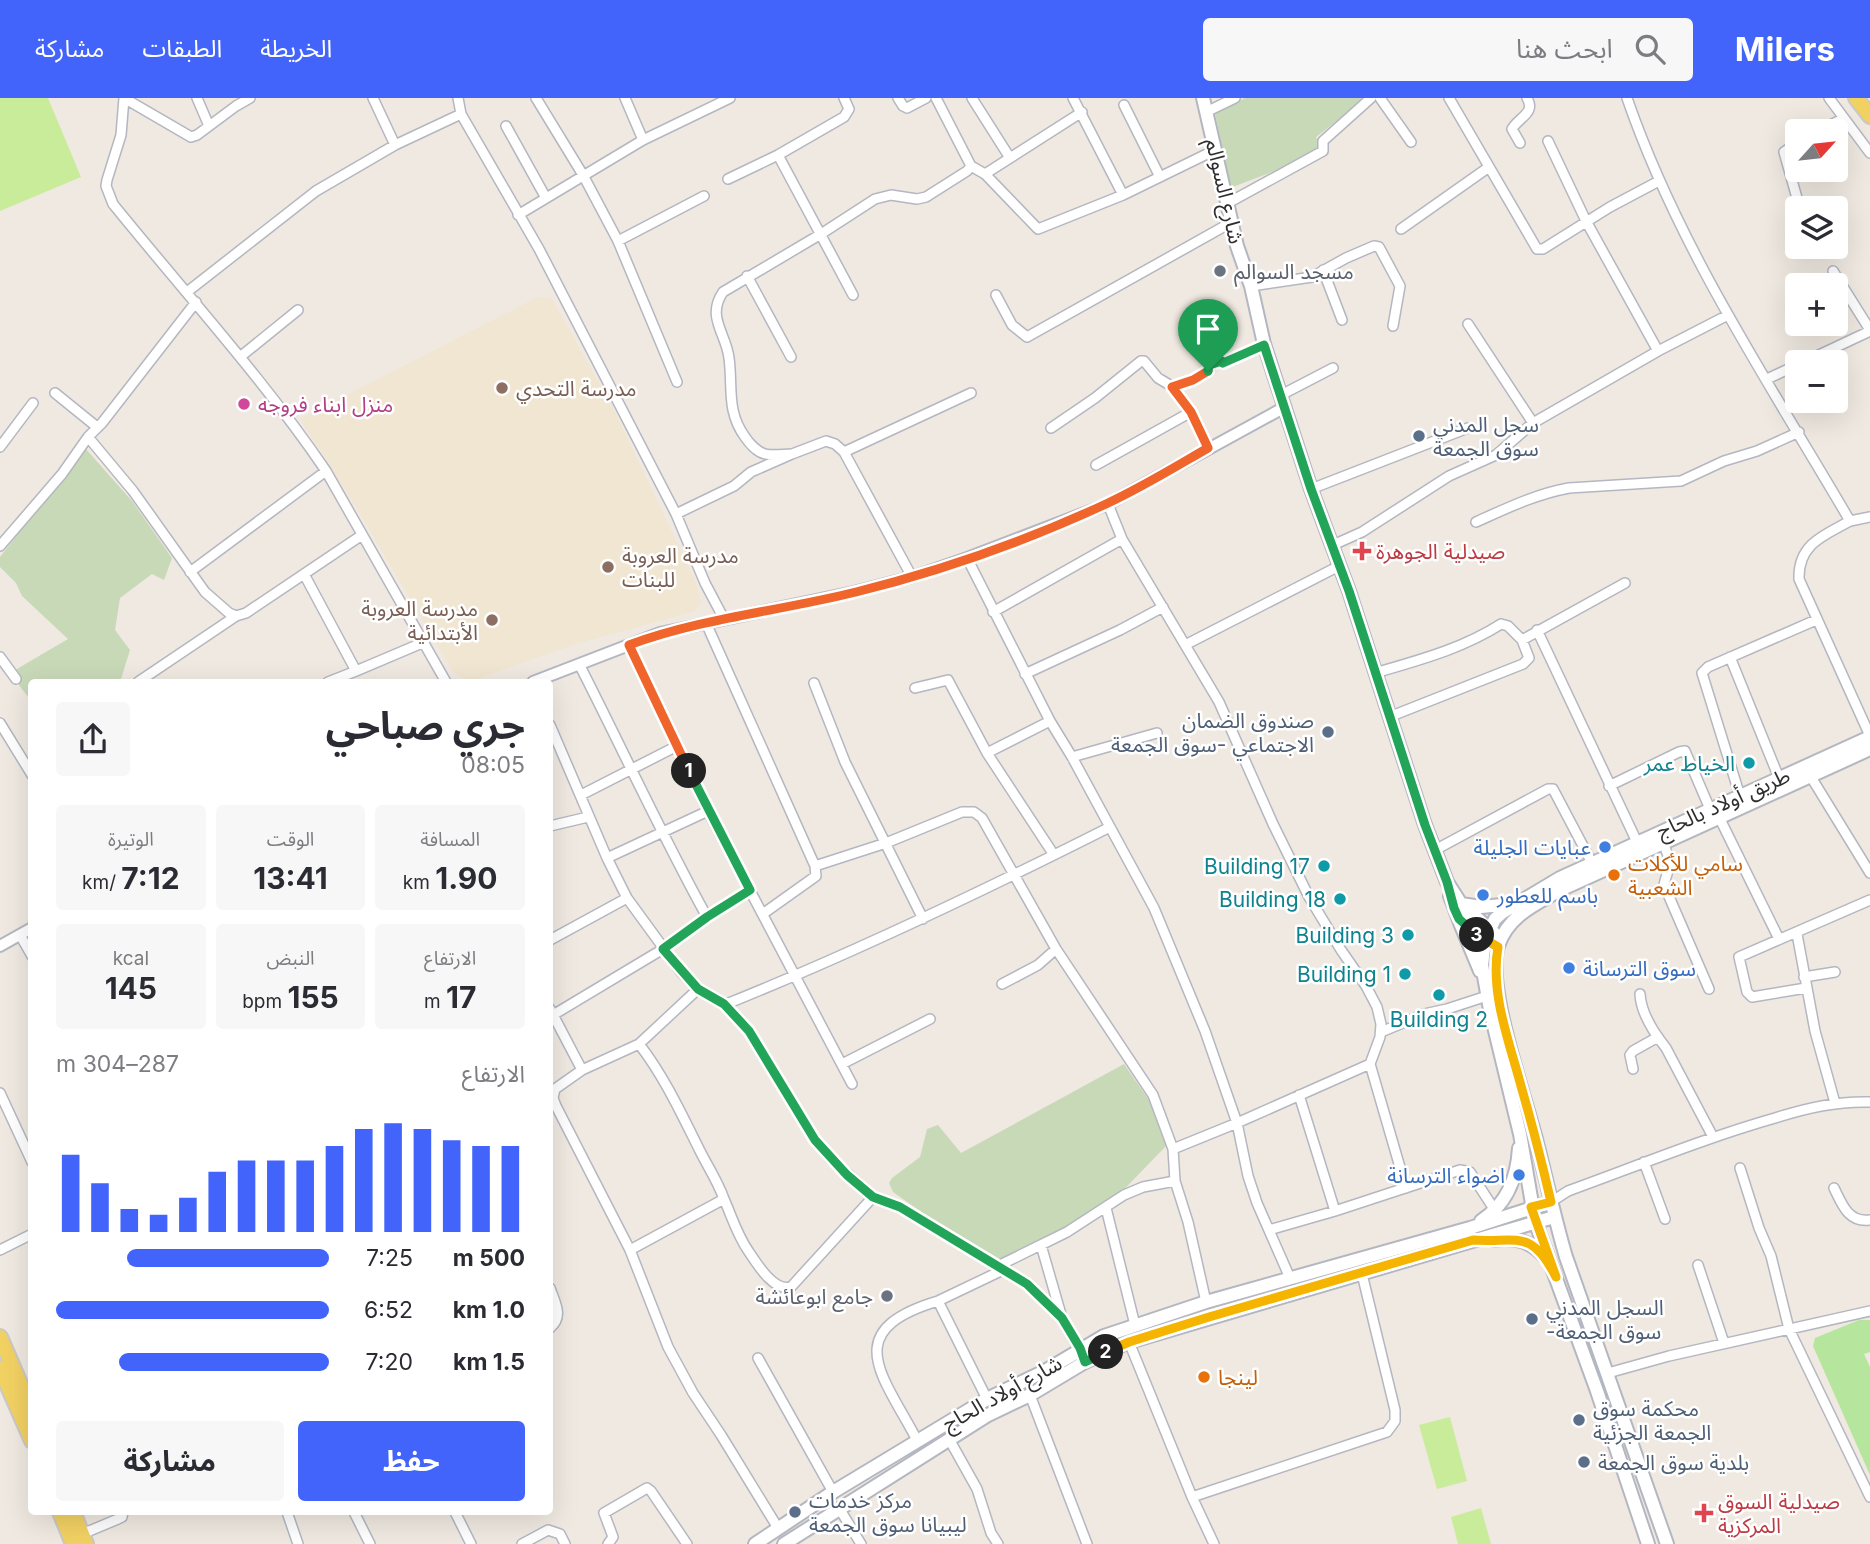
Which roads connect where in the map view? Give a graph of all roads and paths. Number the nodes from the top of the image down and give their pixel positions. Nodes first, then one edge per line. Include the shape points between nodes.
1 (124, 98) edge
2 (197, 98) edge
3 (250, 98) edge
4 (373, 98) edge
5 (458, 98) edge
6 (536, 98) edge
7 (625, 98) edge
8 (704, 98) edge
9 (730, 98) edge
10 (844, 98) edge
11 (898, 98) edge
12 (926, 98) edge
13 (936, 98) edge
14 (972, 98) edge
15 (1073, 98) edge
16 (1203, 98) edge
17 (1235, 98) edge
18 (1371, 98) edge
19 (1380, 98) edge
20 (1449, 98) edge
21 (1527, 98) edge
22 (1627, 98) edge
23 (1829, 98) edge
24 (1856, 98) edge
25 (234, 102) edge
26 (1124, 105) dead end
27 (708, 110) junction
28 (1082, 112) junction
29 (1206, 112) junction
30 (461, 114) junction
31 (1870, 116) edge
32 (1844, 118) joint
33 (209, 127) junction
34 (506, 127) dead end
35 (643, 141) junction
36 (1548, 141) dead end
37 (1411, 142) dead end
38 (1520, 143) dead end
39 (395, 145) junction
40 (1215, 150) junction
41 (1870, 153) edge
42 (778, 155) junction
43 (1010, 158) junction
44 (971, 166) junction
45 (1489, 167) junction
46 (985, 174) junction
47 (583, 175) junction
48 (1160, 177) junction
49 (728, 179) dead end
50 (1659, 181) junction
51 (705, 195) dead end
52 (1123, 195) junction
53 (546, 198) junction
54 (1228, 203) junction
55 (518, 215) junction
56 (1586, 221) junction
57 (1233, 222) junction
58 (1401, 229) dead end
59 (821, 234) junction
60 (618, 241) junction
61 (1322, 270) junction
62 (1833, 271) dead end
63 (747, 276) junction
64 (1251, 286) junction
65 (187, 292) junction
66 (853, 295) dead end
67 (996, 295) dead end
68 (195, 302) junction
69 (298, 310) dead end
70 (1728, 314) junction
71 (1342, 320) dead end
72 (1468, 324) dead end
73 (1393, 326) dead end
74 (1870, 331) edge
75 (1264, 345) junction
76 (1830, 350) edge
77 (1658, 351) junction
78 (240, 357) junction
79 (791, 357) dead end
80 (1333, 368) dead end
81 (1785, 371) edge
82 (1767, 379) junction
83 (677, 382) dead end
84 (1172, 387) junction
85 (55, 393) dead end
86 (971, 393) dead end
87 (1283, 401) junction
88 (33, 403) dead end
89 (1191, 412) junction
90 (1533, 424) junction
91 (97, 428) junction
92 (1051, 428) dead end
93 (1468, 428) dead end
94 (1798, 432) junction
95 (88, 437) junction
96 (0, 447) edge
97 (1208, 448) junction
98 (844, 452) junction
99 (792, 454) junction
100 (1096, 465) dead end
101 (326, 471) junction
102 (1311, 489) junction
103 (1108, 504) junction
104 (676, 514) junction
105 (1870, 517) edge
106 (1850, 521) junction
107 (1476, 522) dead end
108 (362, 535) junction
109 (1122, 539) junction
110 (1333, 545) junction
111 (0, 546) edge
112 (967, 558) junction
113 (1339, 566) junction
114 (190, 572) junction
115 (304, 574) junction
116 (912, 577) junction
117 (1625, 583) dead end
118 (1163, 607) junction
119 (993, 612) junction
120 (236, 616) junction
121 (724, 619) junction
122 (1816, 620) junction
123 (706, 623) junction
124 (1537, 631) junction
125 (1522, 640) junction
126 (422, 643) junction
127 (629, 645) junction
128 (1185, 645) junction
129 (0, 657) edge
130 (1731, 657) junction
131 (579, 664) junction
132 (356, 671) junction
133 (1375, 673) junction
134 (1025, 674) junction
135 (16, 679) dead end
136 (142, 679) edge
137 (336, 679) edge
138 (446, 679) edge
139 (541, 679) edge
140 (814, 683) dead end
141 (915, 688) dead end
142 (1389, 717) junction
143 (1050, 720) junction
144 (0, 723) edge
145 (553, 732) edge
146 (1157, 733) dead end
147 (1870, 736) edge
148 (677, 746) junction
149 (1870, 749) edge
150 (987, 752) junction
151 (1072, 757) junction
152 (28, 768) edge
153 (633, 770) junction
154 (1811, 777) junction
155 (1779, 778) junction
156 (1609, 786) junction
157 (581, 795) junction
158 (1740, 796) junction
159 (708, 811) junction
160 (1715, 813) junction
161 (588, 817) junction
162 (553, 825) edge
163 (1110, 827) junction
164 (662, 835) junction
165 (1637, 842) junction
166 (1663, 842) junction
167 (886, 843) junction
168 (1435, 850) junction
169 (1054, 855) junction
170 (607, 858) junction
171 (1592, 863) junction
172 (815, 866) junction
173 (1870, 873) edge
174 (1015, 874) junction
175 (1577, 876) junction
176 (1447, 882) junction
177 (750, 890) junction
178 (627, 898) junction
179 (1870, 901) edge
180 (1515, 903) junction
181 (1461, 904) junction
182 (764, 913) junction
183 (707, 917) junction
184 (923, 919) junction
185 (1459, 919) junction
186 (28, 930) edge
187 (1797, 934) junction
188 (20, 935) junction
189 (1486, 935) junction
190 (553, 938) edge
191 (1779, 939) junction
192 (1500, 942) junction
193 (0, 946) edge
194 (28, 949) edge
195 (663, 949) junction
196 (1056, 949) junction
197 (1835, 972) dead end
198 (795, 976) junction
199 (1804, 977) junction
200 (1002, 984) dead end
201 (1806, 988) junction
202 (698, 989) junction
203 (1709, 989) dead end
204 (1486, 990) junction
205 (1640, 994) dead end
206 (724, 1004) junction
207 (553, 1011) edge
208 (553, 1016) edge
209 (930, 1019) dead end
210 (1381, 1032) junction
211 (1658, 1037) junction
212 (639, 1044) junction
213 (842, 1064) junction
214 (1370, 1064) junction
215 (1633, 1069) dead end
216 (582, 1070) junction
217 (852, 1084) dead end
218 (553, 1089) edge
219 (0, 1093) edge
220 (1299, 1095) junction
221 (553, 1098) edge
222 (1870, 1102) edge
223 (1835, 1103) junction
224 (1237, 1124) junction
225 (1520, 1134) junction
226 (1713, 1137) junction
227 (1173, 1149) junction
228 (28, 1153) edge
229 (1644, 1162) junction
230 (1740, 1168) dead end
231 (1175, 1181) junction
232 (1406, 1188) junction
233 (1834, 1188) dead end
234 (873, 1197) junction
235 (724, 1199) junction
236 (1551, 1202) junction
237 (1531, 1207) junction
238 (1106, 1208) junction
239 (1494, 1209) junction
240 (1335, 1211) junction
241 (1555, 1217) junction
242 (1665, 1219) dead end
243 (1870, 1220) edge
244 (1535, 1222) junction
245 (1269, 1230) junction
246 (1471, 1234) junction
247 (28, 1236) edge
248 (1041, 1245) junction
249 (0, 1250) edge
250 (630, 1250) junction
251 (1698, 1265) dead end
252 (1001, 1267) junction
253 (1362, 1273) junction
254 (1556, 1277) junction
255 (1290, 1278) junction
256 (553, 1297) edge
257 (938, 1301) junction
258 (1206, 1303) junction
259 (1870, 1311) edge
260 (1062, 1318) junction
261 (1135, 1325) junction
262 (553, 1326) edge
263 (1789, 1329) junction
264 (0, 1337) edge
265 (1129, 1342) junction
266 (1724, 1343) junction
267 (1080, 1348) junction
268 (758, 1357) dead end
269 (1085, 1362) junction
270 (0, 1368) edge
271 (1608, 1373) junction
272 (1030, 1395) junction
273 (987, 1399) junction
274 (28, 1402) edge
275 (28, 1432) edge
276 (948, 1439) junction
277 (918, 1442) junction
278 (833, 1492) junction
279 (1192, 1497) junction
280 (1870, 1497) edge
281 (839, 1508) junction
282 (62, 1515) edge
283 (74, 1515) edge
284 (122, 1515) edge
285 (288, 1515) edge
286 (356, 1515) edge
287 (456, 1515) edge
288 (778, 1528) junction
289 (80, 1541) edge
290 (298, 1544) edge
291 (370, 1544) edge
292 (471, 1544) edge
293 (522, 1544) edge
294 (565, 1544) edge
295 (608, 1544) edge
296 (687, 1544) edge
297 (755, 1544) edge
298 (784, 1544) edge
299 (861, 1544) edge
300 (998, 1544) edge
301 (1087, 1544) edge
302 (1214, 1544) edge
303 (1648, 1544) edge
304 (1667, 1544) edge

1 - 33 street via 188,136
1 - 65 street via 108,193
2 - 33 street
3 - 25 street
4 - 39 street
5 - 30 street
6 - 47 street
7 - 35 street
8 - 27 street
9 - 27 street
10 - 42 street via 849,109 844,117
11 - 12 street via 907,108
13 - 44 street
14 - 43 street
15 - 28 street
16 - 29 main road, شارع السوالم
17 - 29 street
18 - 54 street via 1323,141 1323,151
19 - 37 street
20 - 45 street
21 - 38 street via 1529,112 1512,129
22 - 50 street
23 - 32 street
24 - 31 main road
25 - 33 street
26 - 48 street
27 - 35 street
28 - 43 street
28 - 52 street
29 - 40 main road, شارع السوالم
30 - 39 street
30 - 55 street
32 - 41 street
34 - 53 street
35 - 47 street
36 - 56 street
39 - 65 street via 316,191
40 - 48 street
40 - 54 main road, شارع السوالم
42 - 49 street
42 - 59 street
43 - 46 street
44 - 46 street
44 - 59 street via 926,197 875,199
45 - 56 street via 1537,249
45 - 58 street
46 - 52 street via 1038,229
47 - 53 street
47 - 60 street
48 - 52 street
50 - 56 street
50 - 70 street
51 - 60 street
53 - 55 street
54 - 57 main road, شارع السوالم
55 - 104 street
56 - 77 street
57 - 64 main road, شارع السوالم
57 - 67 street via 1027,337 1012,325
59 - 63 street
59 - 66 street
60 - 83 street
61 - 64 street via 1312,277
61 - 71 street
61 - 73 street via 1379,247 1401,286
62 - 74 street
63 - 79 street
63 - 99 street via 716,302 715,313 729,356 731,411 750,444 765,454
64 - 75 main road, شارع السوالم
65 - 68 street
68 - 78 street
68 - 91 street
69 - 78 street
70 - 77 street
70 - 82 street
72 - 90 street
74 - 76 street
75 - 84 street via 1209,365 1208,371 1193,380
75 - 87 main road, شارع السوالم
77 - 90 street
78 - 101 street
80 - 87 street
81 - 82 street
82 - 94 street
84 - 89 street
84 - 92 street via 1141,361
85 - 91 street
86 - 98 street
87 - 97 street
87 - 102 main road, شارع السوالم
88 - 96 street
89 - 97 street
89 - 100 street
90 - 110 street via 1496,455 1449,476 1362,533
91 - 95 street
93 - 102 street
94 - 106 street
94 - 107 street via 1681,481 1551,491
95 - 111 street
95 - 114 street
97 - 103 street
98 - 99 street via 826,441
98 - 116 street
99 - 104 street
101 - 108 street
101 - 114 street
102 - 110 main road, شارع السوالم
103 - 109 street
103 - 112 street
104 - 121 street
105 - 106 street
106 - 122 street via 1815,541 1798,565
108 - 115 street
108 - 126 street
109 - 118 street
109 - 119 street
110 - 113 main road, شارع السوالم
112 - 116 street
112 - 119 street
113 - 128 street
113 - 133 main road, شارع السوالم
114 - 120 street via 218,605
115 - 120 street
115 - 132 street
116 - 121 street
117 - 124 street
118 - 128 street
118 - 134 street
119 - 134 street
120 - 136 street
121 - 123 street
122 - 130 street
122 - 147 street
123 - 127 street
123 - 172 street
124 - 125 street
124 - 156 street
125 - 133 street via 1501,624 1443,653
125 - 142 street via 1529,654 1524,664
126 - 132 street
126 - 138 street
127 - 131 street
127 - 148 street
128 - 210 street via 1219,702 1309,897 1377,1007
129 - 135 street
130 - 155 street
130 - 158 street via 1702,673
131 - 139 street
131 - 153 street
132 - 137 street
133 - 142 main road, شارع السوالم
134 - 143 street
140 - 167 street via 845,762
141 - 150 street via 948,680
142 - 168 main road, شارع السوالم
143 - 150 street
143 - 151 street
144 - 152 street
145 - 157 street
146 - 151 street
147 - 155 main road, طريق أولاد بالحاج
148 - 153 street
148 - 159 street
149 - 154 main road, طريق أولاد بالحاج
150 - 169 street
151 - 163 street
153 - 157 street
153 - 164 street
154 - 160 main road, طريق أولاد بالحاج
154 - 173 street
155 - 158 main road, طريق أولاد بالحاج
156 - 160 street via 1685,751
156 - 165 street
157 - 161 street
158 - 160 main road, طريق أولاد بالحاج
159 - 164 street
159 - 177 street
160 - 165 main road, طريق أولاد بالحاج
160 - 166 main road, طريق أولاد بالحاج
160 - 191 street
161 - 162 street
161 - 170 street
163 - 169 street
163 - 224 street via 1166,935
164 - 170 street
164 - 183 street
165 - 171 main road, طريق أولاد بالحاج
166 - 175 main road, طريق أولاد بالحاج
166 - 203 street via 1671,863 1664,885
167 - 172 street
167 - 174 street via 962,812 974,812 987,825
167 - 184 street
168 - 171 street via 1553,789
168 - 176 main road, شارع السوالم
169 - 174 street
170 - 178 street
171 - 175 main road, طريق أولاد بالحاج
172 - 182 street via 816,876
174 - 184 street
174 - 196 street
175 - 180 main road
175 - 192 main road via 1521,912
176 - 181 main road
176 - 185 main road
177 - 182 street
177 - 183 street
178 - 190 street
178 - 195 street
179 - 187 street
180 - 181 main road
180 - 189 main road via 1495,919
181 - 189 main road
182 - 198 street
183 - 195 street
184 - 198 street
185 - 189 main road
185 - 204 main road
186 - 188 street
187 - 191 street
187 - 199 street
188 - 193 street
188 - 194 street
189 - 192 main road
189 - 204 main road via 1482,965
191 - 201 street via 1739,957 1748,995
192 - 236 main road via 1495,964 1501,1009
195 - 202 street
195 - 207 street
196 - 200 street via 1038,965
196 - 227 street via 1153,1095
197 - 199 street
198 - 206 street
198 - 213 street
199 - 201 street
201 - 223 street
202 - 206 street
202 - 212 street
204 - 210 street
204 - 225 main road
205 - 211 street via 1643,1011
206 - 234 street via 749,1031 815,1140
208 - 216 street
209 - 213 street
210 - 214 street
211 - 215 street via 1633,1051
211 - 226 street
212 - 216 street
212 - 235 street via 686,1122
213 - 217 street
214 - 220 street
214 - 232 street
216 - 218 street
219 - 228 street
220 - 224 street
220 - 240 street
221 - 250 street
222 - 223 street
223 - 226 street
224 - 227 street
224 - 245 street via 1248,1176
225 - 237 main road
225 - 239 main road via 1515,1179
226 - 229 street
227 - 231 street
229 - 236 street
229 - 242 street
230 - 263 street via 1771,1256
231 - 238 street via 1143,1186
231 - 258 street
232 - 239 street via 1465,1170
232 - 240 street
233 - 243 street via 1848,1214
234 - 235 street via 786,1289 764,1272 747,1250
234 - 252 street via 900,1207
235 - 250 street
236 - 237 main road, شارع أولاد الحاج
236 - 241 main road
237 - 244 main road
237 - 246 main road, شارع أولاد الحاج
238 - 248 street
238 - 261 street
239 - 246 main road
240 - 245 street
241 - 244 main road, شارع أولاد الحاج
241 - 271 main road
244 - 246 main road, شارع أولاد الحاج
244 - 254 main road
245 - 255 street
246 - 253 main road, شارع أولاد الحاج
246 - 254 main road via 1534,1245
246 - 255 main road, شارع أولاد الحاج
247 - 249 street
248 - 252 street
248 - 260 street
250 - 288 street via 668,1347
251 - 266 street
252 - 257 street
252 - 260 street via 1027,1284
253 - 265 main road, شارع أولاد الحاج
253 - 279 street via 1395,1410 1395,1421 1387,1432
254 - 303 main road
255 - 258 main road, شارع أولاد الحاج
256 - 262 street via 558,1313
257 - 273 street
257 - 277 street via 895,1318 877,1343 878,1365
258 - 261 main road, شارع أولاد الحاج
259 - 263 street
260 - 267 street
261 - 267 main road, شارع أولاد الحاج
263 - 266 street
263 - 280 street
264 - 274 main road
265 - 269 main road, شارع أولاد الحاج
265 - 279 street
266 - 271 street
267 - 269 street
267 - 273 main road, شارع أولاد الحاج
268 - 278 street
269 - 272 main road, شارع أولاد الحاج
270 - 275 main road
271 - 304 main road
272 - 276 main road, شارع أولاد الحاج
272 - 301 street
273 - 277 main road, شارع أولاد الحاج
276 - 281 main road, شارع أولاد الحاج
276 - 300 street via 977,1489
277 - 278 main road, شارع أولاد الحاج
278 - 288 main road, شارع أولاد الحاج
279 - 302 street
281 - 298 main road, شارع أولاد الحاج
281 - 299 street
282 - 289 main road
283 - 289 main road
284 - 289 street
285 - 290 street
286 - 291 street
287 - 292 street
288 - 297 main road, شارع أولاد الحاج
293 - 294 street via 548,1530 560,1534
295 - 296 street via 613,1537 604,1513 647,1488

